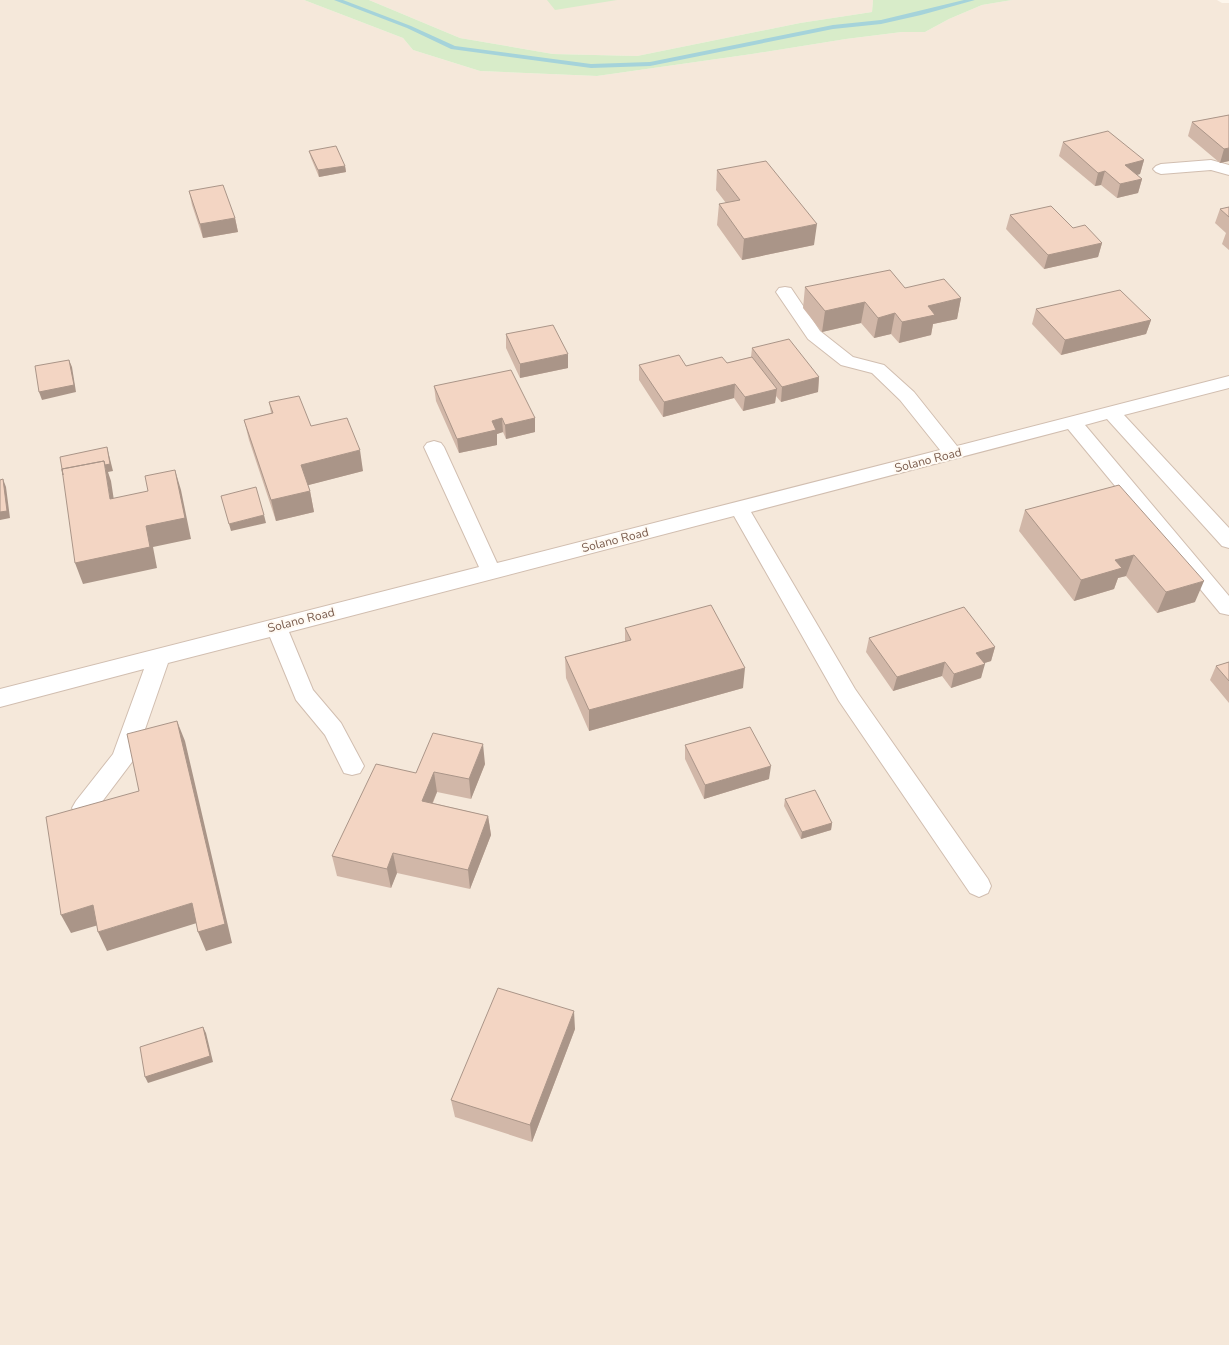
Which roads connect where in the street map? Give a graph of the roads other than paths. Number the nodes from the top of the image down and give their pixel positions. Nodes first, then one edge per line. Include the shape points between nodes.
1 (1162, 169) dead end
2 (1229, 170) edge
3 (785, 292) dead end
4 (1229, 382) edge
5 (1111, 412) junction
6 (1072, 422) junction
7 (434, 446) dead end
8 (953, 453) junction
9 (739, 508) junction
10 (1229, 541) edge
11 (492, 571) junction
12 (1227, 608) dead end
13 (276, 626) junction
14 (159, 657) junction
15 (0, 698) edge
16 (352, 766) dead end
17 (84, 808) edge
18 (980, 886) dead end

1 - 2 street via 1212,165
3 - 8 street via 814,335 847,361 878,369 907,396
4 - 5 street, Solano Road
5 - 6 street, Solano Road
5 - 10 street
6 - 8 street, Solano Road
6 - 12 street
7 - 11 street
8 - 9 street, Solano Road
9 - 11 street, Solano Road
9 - 18 street via 848,695
11 - 13 street, Solano Road
13 - 14 street, Solano Road
13 - 16 street via 304,694 333,729
14 - 15 street, Solano Road
14 - 17 street via 123,758

